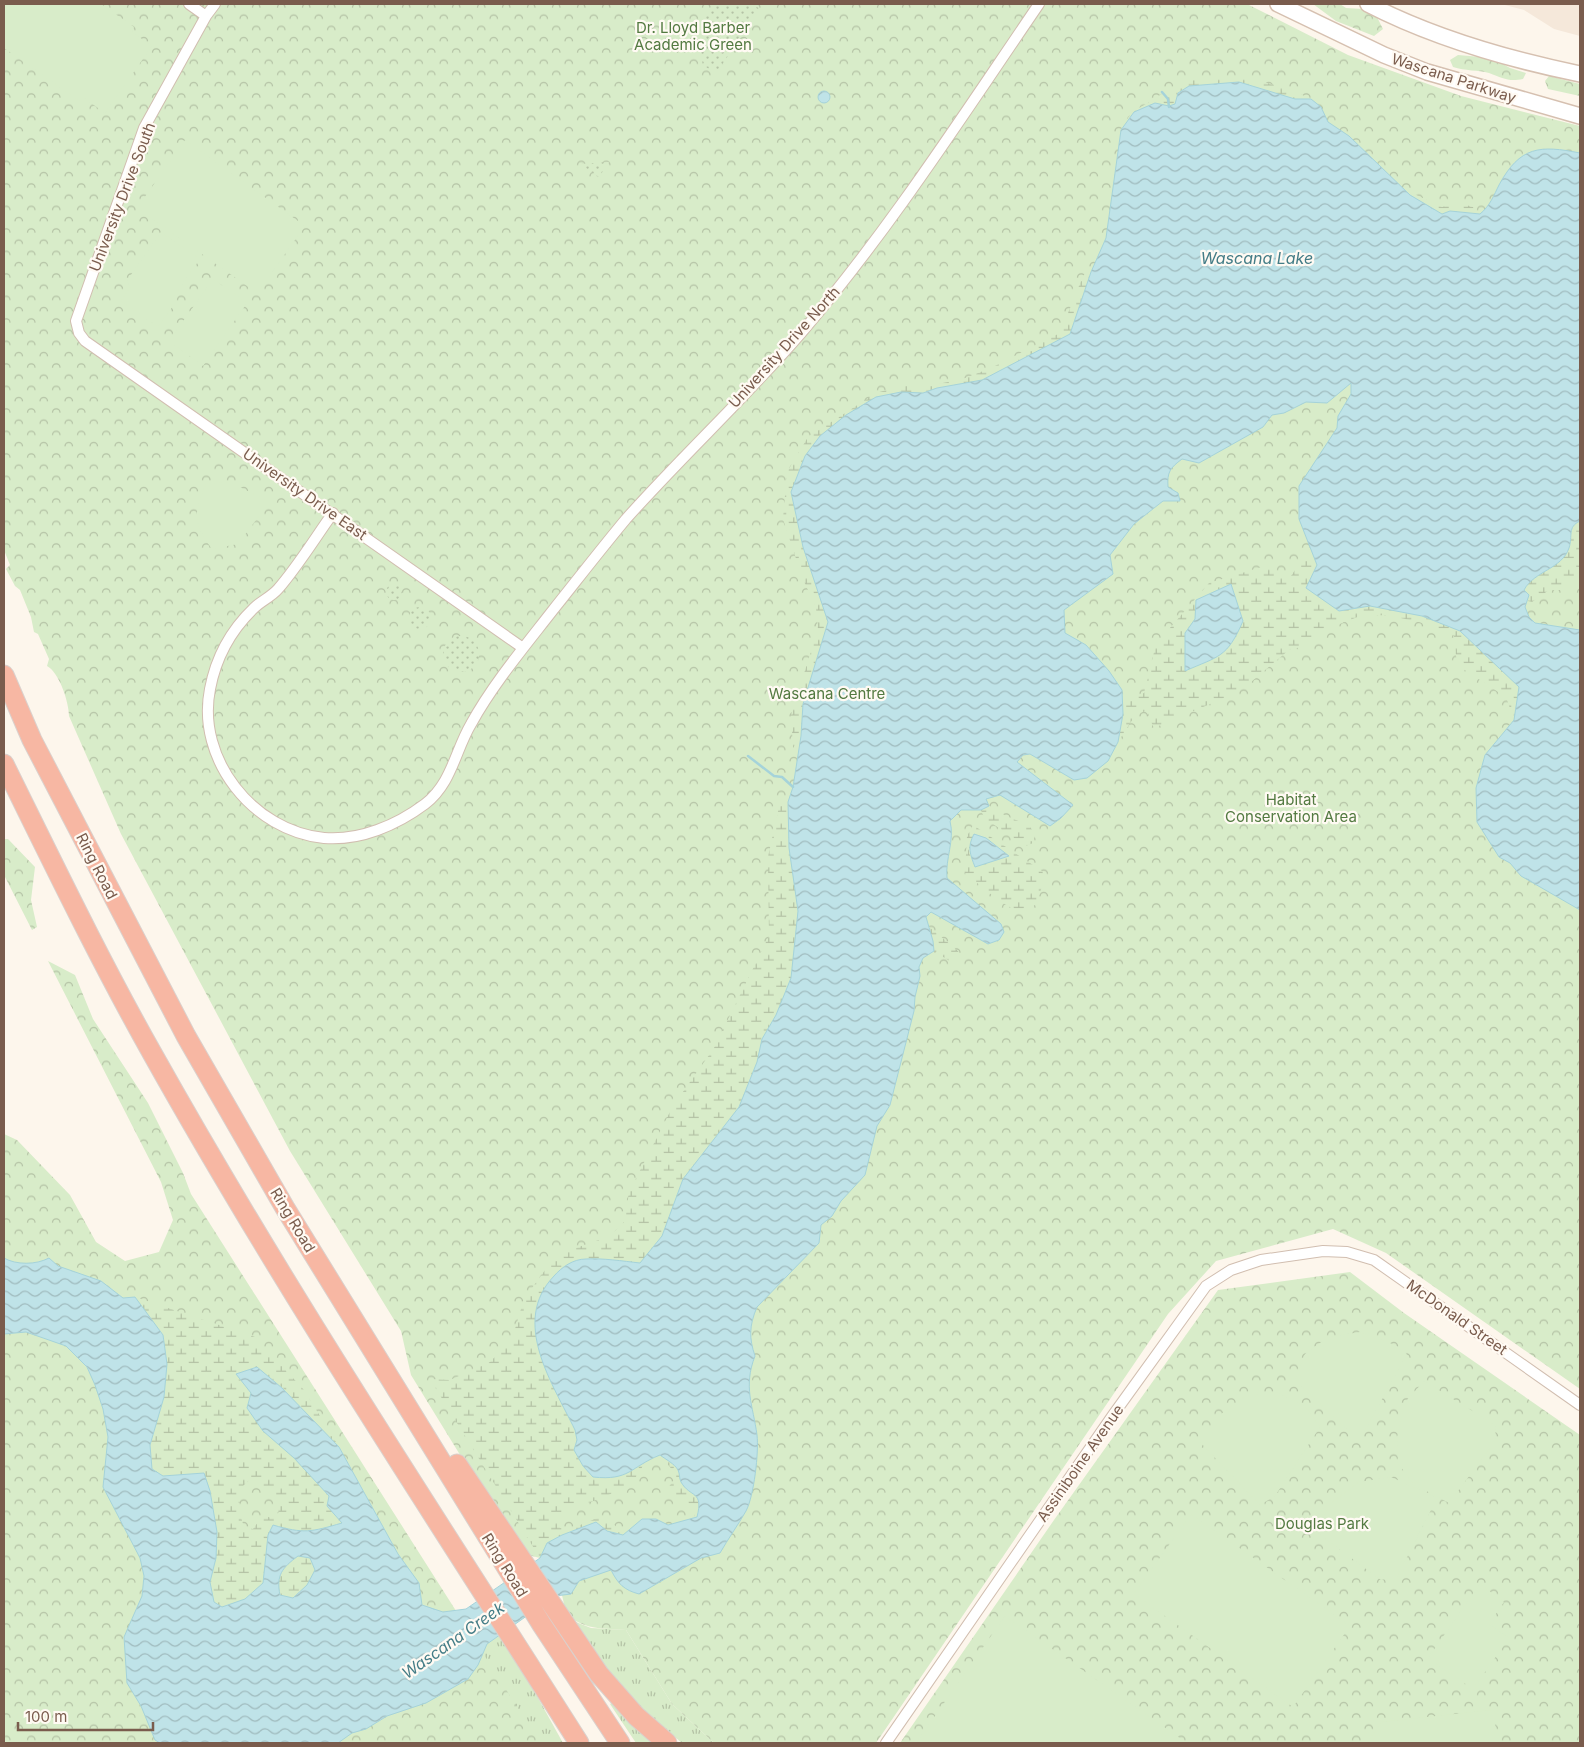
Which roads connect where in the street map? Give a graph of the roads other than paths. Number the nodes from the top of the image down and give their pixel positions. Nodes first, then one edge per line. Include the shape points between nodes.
1 (189, 4) edge
2 (216, 4) edge
3 (1039, 4) edge
4 (1278, 4) edge
5 (1368, 4) edge
6 (206, 16) junction
7 (1580, 74) edge
8 (1580, 116) edge
9 (86, 341) joint
10 (333, 513) junction
11 (523, 648) junction
12 (4, 675) edge
13 (4, 764) edge
14 (1323, 1251) joint
15 (1580, 1405) edge
16 (514, 1564) junction
17 (578, 1743) edge
18 (620, 1743) edge
19 (667, 1743) edge
20 (886, 1743) edge

1 - 6 street
2 - 6 street, University Drive South
3 - 11 street, University Drive North via 868,250 802,333 627,519
4 - 8 main road, Wascana Parkway via 1427,72
5 - 7 main road via 1496,54
6 - 9 street, University Drive South via 144,128 76,321
9 - 10 street, University Drive East
10 - 11 street, University Drive East
10 - 11 street, University Drive North via 276,591 254,608 229,636 217,660 210,689 207,710 209,735 217,758 237,789 270,818 307,835 328,838 358,835 385,828 429,801 455,764 472,720
12 - 16 highway, Ring Road via 32,740 186,1036 285,1208
13 - 17 highway via 103,964 153,1055 280,1270
14 - 15 street, McDonald Street via 1360,1255 1387,1267
14 - 20 street, Assiniboine Avenue via 1261,1260 1231,1270 1206,1286
16 - 18 highway, Ring Road via 542,1625
16 - 19 highway via 555,1610 616,1695

